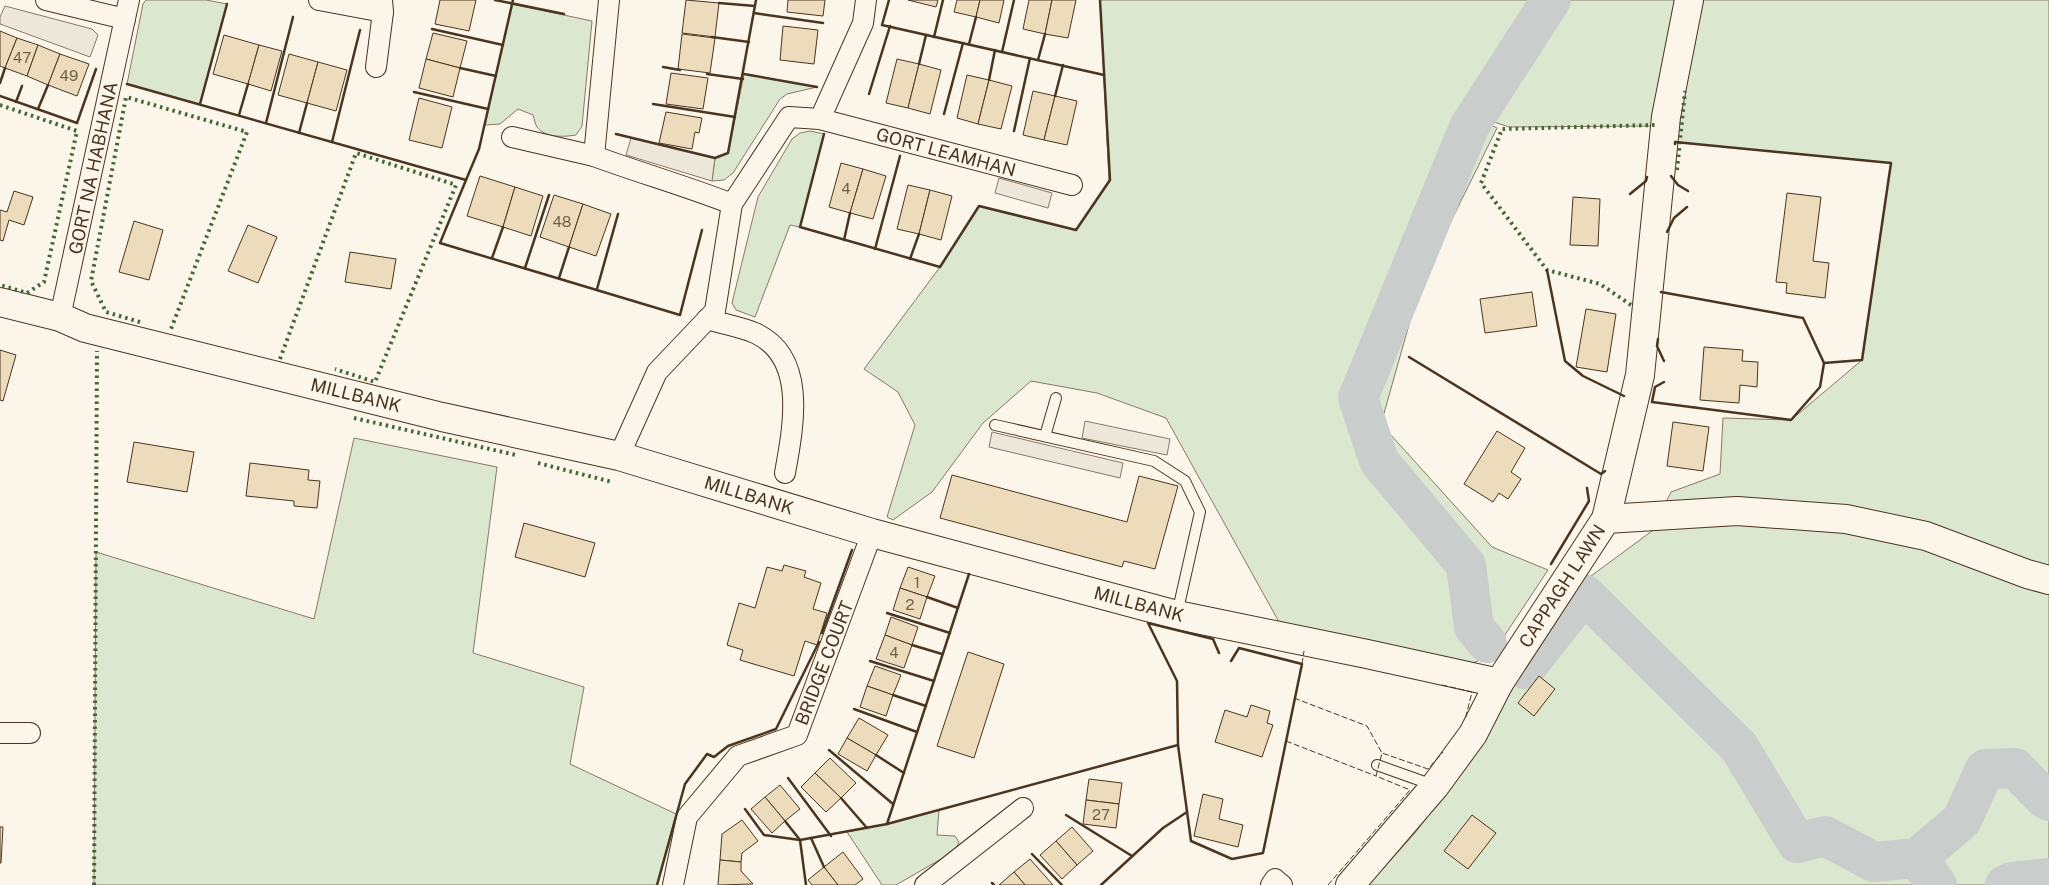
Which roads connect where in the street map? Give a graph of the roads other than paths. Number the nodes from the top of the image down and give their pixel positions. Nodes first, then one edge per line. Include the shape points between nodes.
1 (46, 0) edge
2 (319, 0) edge
3 (608, 0) edge
4 (866, 0) edge
5 (1689, 0) edge
6 (383, 6) edge
7 (127, 10) edge
8 (376, 67) dead end
9 (820, 119) junction
10 (512, 137) dead end
11 (594, 156) junction
12 (1072, 185) dead end
13 (732, 204) junction
14 (0, 302) edge
15 (60, 317) junction
16 (707, 320) junction
17 (1056, 398) dead end
18 (995, 425) dead end
19 (1045, 436) junction
20 (619, 456) junction
21 (785, 473) dead end
22 (1606, 519) junction
23 (872, 533) junction
24 (2049, 580) edge
25 (1177, 615) junction
26 (1499, 683) junction
27 (0, 733) edge
28 (30, 733) dead end
29 (1378, 765) dead end
30 (1435, 786) junction
31 (1023, 808) dead end
32 (673, 885) edge
33 (926, 885) edge
34 (1271, 885) edge
35 (1282, 885) edge
36 (1350, 885) edge

1 - 7 street, GORT NA HABHANA
2 - 6 street
3 - 11 street
4 - 9 street via 863,23
5 - 22 street, CAPPAGH LAWN via 1666,118 1640,375
6 - 8 street
7 - 15 street, GORT NA HABHANA
9 - 12 street, GORT LEAMHAN
9 - 13 street, GORT LEAMHAN via 789,117
10 - 11 street
11 - 13 street
13 - 16 street, GORT LEAMHAN via 715,311
14 - 15 street, MILLBANK
15 - 20 street, MILLBANK via 85,328
16 - 20 street, GORT LEAMHAN via 657,372
16 - 21 street via 756,334 775,348 788,367 792,432
17 - 19 lane
18 - 19 lane
19 - 25 lane via 1154,461 1185,481 1200,512
20 - 23 street, MILLBANK
22 - 24 street via 1738,511 1846,519 1926,536
22 - 26 street, CAPPAGH LAWN
23 - 25 street, MILLBANK
23 - 32 street, BRIDGE COURT via 797,735 738,756 687,818
25 - 26 street, MILLBANK
26 - 30 street, CAPPAGH LAWN via 1473,734
27 - 28 street
29 - 30 lane
30 - 36 street, CAPPAGH LAWN
31 - 33 street
34 - 35 street via 1275,879

